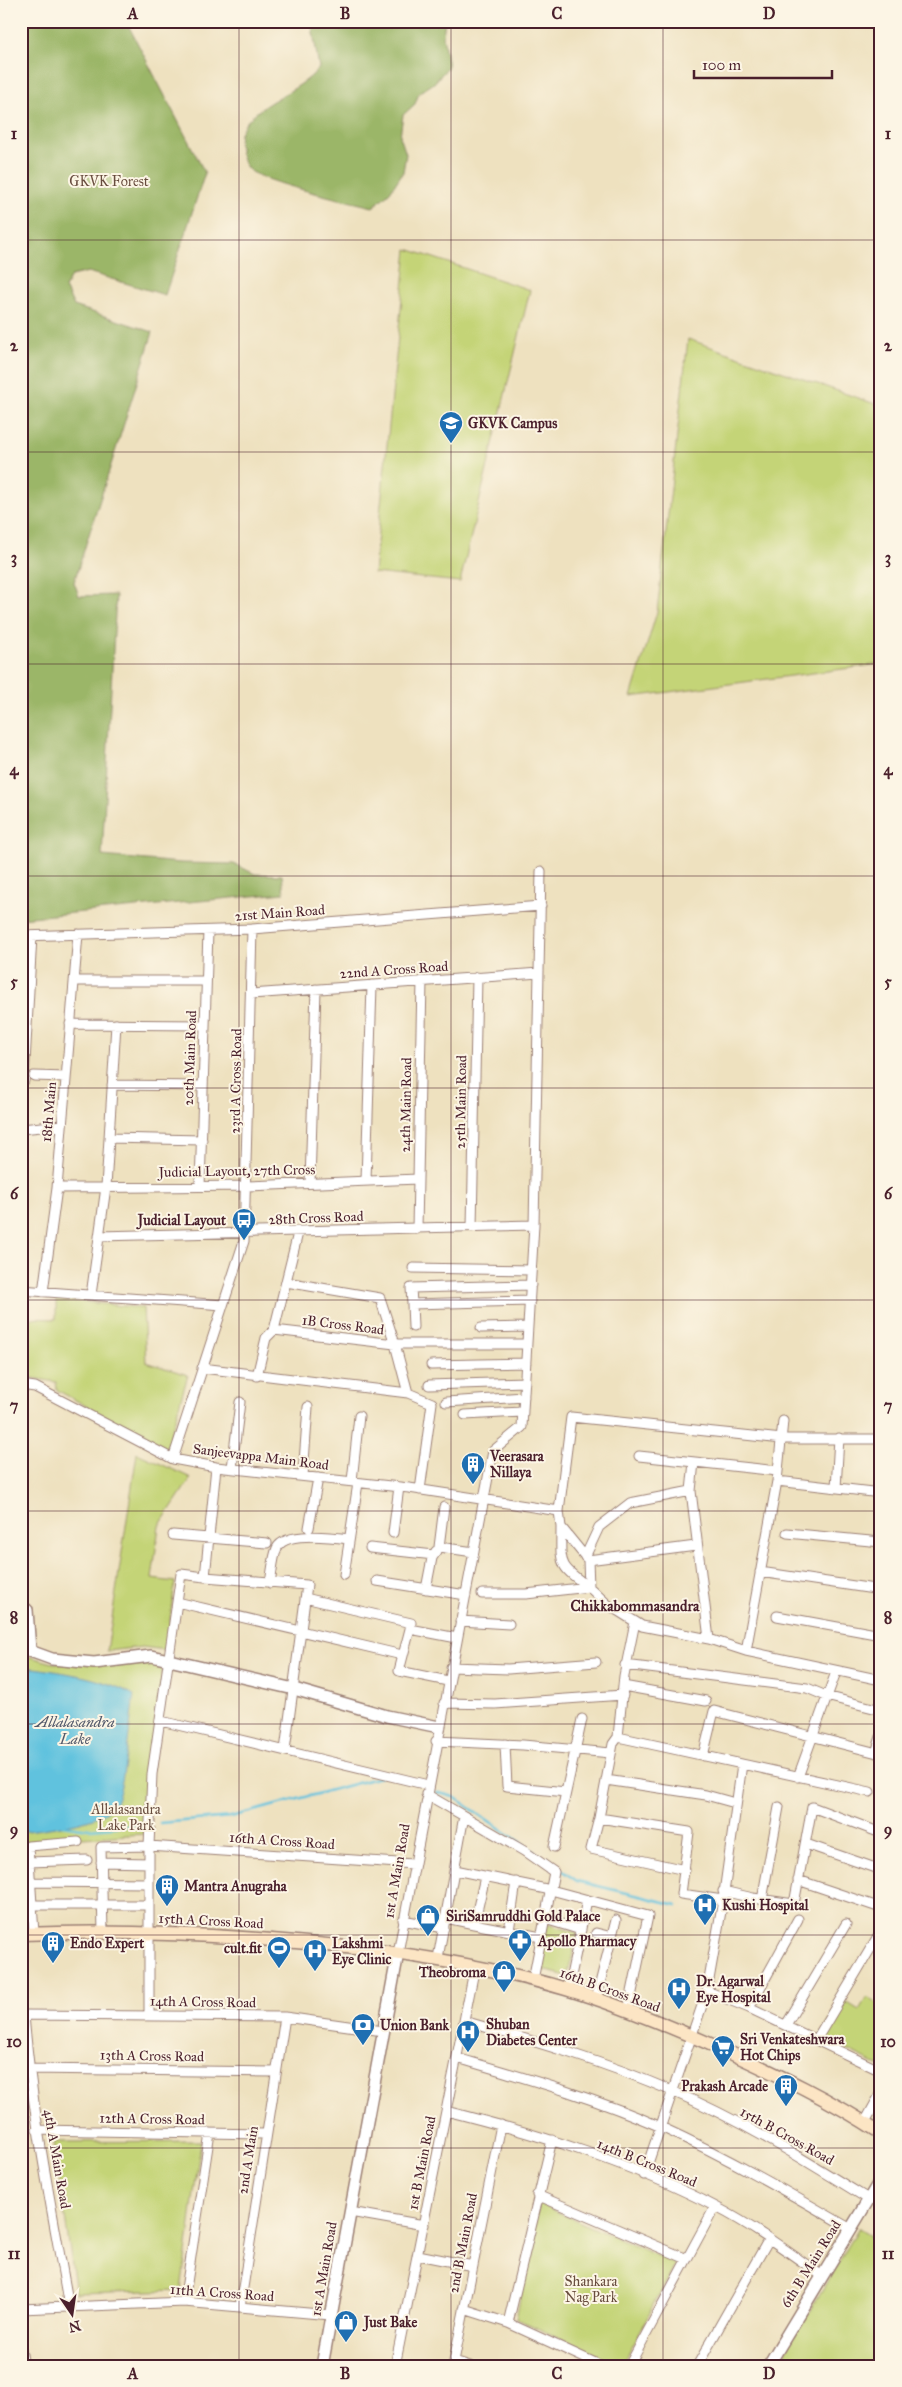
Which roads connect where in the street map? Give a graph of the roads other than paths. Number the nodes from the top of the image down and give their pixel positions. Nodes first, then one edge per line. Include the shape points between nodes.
1 (541, 871) dead end
2 (540, 906) junction
3 (252, 929) junction
4 (208, 930) junction
5 (78, 934) junction
6 (21, 936) edge
7 (32, 936) junction
8 (539, 973) junction
9 (477, 977) junction
10 (206, 980) junction
11 (74, 981) junction
12 (422, 982) junction
13 (372, 985) junction
14 (25, 987) edge
15 (316, 989) junction
16 (251, 994) junction
17 (70, 1024) junction
18 (116, 1024) junction
19 (205, 1025) junction
20 (24, 1030) edge
21 (34, 1076) dead end
22 (66, 1077) junction
23 (23, 1081) edge
24 (112, 1084) junction
25 (203, 1086) junction
26 (62, 1125) junction
27 (22, 1129) edge
28 (21, 1134) edge
29 (109, 1138) junction
30 (202, 1140) junction
31 (418, 1179) junction
32 (366, 1181) junction
33 (310, 1183) junction
34 (200, 1186) junction
35 (248, 1186) junction
36 (106, 1187) junction
37 (57, 1188) junction
38 (534, 1225) junction
39 (472, 1227) junction
40 (417, 1229) junction
41 (298, 1233) junction
42 (245, 1234) junction
43 (100, 1236) junction
44 (413, 1268) dead end
45 (531, 1270) junction
46 (286, 1282) junction
47 (531, 1286) junction
48 (21, 1290) edge
49 (43, 1292) junction
50 (91, 1295) junction
51 (530, 1301) junction
52 (412, 1304) junction
53 (223, 1305) junction
54 (413, 1327) dead end
55 (528, 1327) junction
56 (480, 1328) dead end
57 (274, 1330) junction
58 (396, 1344) junction
59 (527, 1344) junction
60 (526, 1363) junction
61 (431, 1365) dead end
62 (202, 1368) junction
63 (257, 1376) junction
64 (525, 1382) junction
65 (429, 1384) dead end
66 (21, 1385) edge
67 (408, 1393) junction
68 (524, 1397) junction
69 (240, 1402) dead end
70 (446, 1402) dead end
71 (308, 1407) dead end
72 (523, 1412) junction
73 (465, 1415) dead end
74 (359, 1416) dead end
75 (783, 1421) dead end
76 (839, 1438) junction
77 (782, 1439) junction
78 (881, 1439) edge
79 (639, 1456) dead end
80 (173, 1459) junction
81 (694, 1462) junction
82 (216, 1467) junction
83 (232, 1468) junction
84 (303, 1476) junction
85 (778, 1476) junction
86 (318, 1478) junction
87 (355, 1482) junction
88 (399, 1487) junction
89 (836, 1488) junction
90 (420, 1490) junction
91 (691, 1491) junction
92 (881, 1493) edge
93 (484, 1500) junction
94 (444, 1507) dead end
95 (559, 1511) junction
96 (560, 1527) junction
97 (309, 1528) dead end
98 (393, 1533) dead end
99 (788, 1533) dead end
100 (173, 1536) dead end
101 (208, 1537) junction
102 (349, 1539) junction
103 (881, 1542) edge
104 (267, 1544) dead end
105 (696, 1546) junction
106 (370, 1548) dead end
107 (437, 1551) junction
108 (474, 1552) junction
109 (586, 1559) junction
110 (760, 1572) junction
111 (344, 1575) dead end
112 (205, 1577) junction
113 (377, 1581) dead end
114 (270, 1583) junction
115 (589, 1587) junction
116 (426, 1589) junction
117 (881, 1590) edge
118 (482, 1594) dead end
119 (466, 1595) junction
120 (305, 1598) junction
121 (177, 1602) junction
122 (21, 1606) edge
123 (777, 1616) dead end
124 (460, 1621) junction
125 (634, 1622) junction
126 (509, 1624) dead end
127 (410, 1629) junction
128 (301, 1631) junction
129 (881, 1635) edge
130 (457, 1638) junction
131 (709, 1639) junction
132 (746, 1651) junction
133 (402, 1655) junction
134 (169, 1660) junction
135 (596, 1662) dead end
136 (625, 1665) junction
137 (451, 1668) junction
138 (836, 1672) junction
139 (881, 1680) edge
140 (448, 1681) junction
141 (294, 1689) junction
142 (623, 1690) junction
143 (826, 1696) junction
144 (706, 1701) dead end
145 (444, 1703) junction
146 (881, 1710) edge
147 (582, 1719) dead end
148 (161, 1721) junction
149 (439, 1727) junction
150 (811, 1736) junction
151 (618, 1737) junction
152 (881, 1737) edge
153 (436, 1741) junction
154 (505, 1744) junction
155 (575, 1749) junction
156 (285, 1750) junction
157 (611, 1752) junction
158 (878, 1753) edge
159 (703, 1756) junction
160 (742, 1764) junction
161 (798, 1777) junction
162 (606, 1780) junction
163 (428, 1785) junction
164 (566, 1792) junction
165 (870, 1792) dead end
166 (426, 1794) junction
167 (735, 1803) junction
168 (779, 1808) dead end
169 (464, 1816) junction
170 (599, 1818) junction
171 (881, 1833) edge
172 (78, 1842) dead end
173 (806, 1844) junction
174 (149, 1846) junction
175 (554, 1848) dead end
176 (86, 1860) dead end
177 (101, 1862) junction
178 (149, 1863) junction
179 (413, 1864) junction
180 (27, 1867) edge
181 (455, 1870) junction
182 (684, 1870) junction
183 (881, 1870) edge
184 (486, 1877) junction
185 (798, 1880) junction
186 (31, 1882) junction
187 (516, 1882) junction
188 (102, 1883) junction
189 (149, 1883) junction
190 (551, 1890) junction
191 (21, 1893) edge
192 (31, 1893) junction
193 (723, 1895) junction
194 (587, 1900) junction
195 (762, 1900) junction
196 (32, 1904) junction
197 (102, 1905) junction
198 (149, 1905) junction
199 (881, 1908) edge
200 (446, 1918) junction
201 (545, 1919) junction
202 (798, 1919) dead end
203 (404, 1920) junction
204 (616, 1920) dead end
205 (474, 1924) junction
206 (846, 1924) dead end
207 (444, 1928) junction
208 (581, 1930) junction
209 (509, 1931) junction
210 (881, 1931) edge
211 (103, 1932) junction
212 (28, 1933) edge
213 (149, 1933) junction
214 (596, 1933) dead end
215 (541, 1937) junction
216 (612, 1937) junction
217 (398, 1953) junction
218 (438, 1958) junction
219 (476, 1966) junction
220 (532, 1980) junction
221 (568, 1990) junction
222 (707, 1991) junction
223 (596, 1999) junction
224 (749, 2008) junction
225 (628, 2011) junction
226 (23, 2015) edge
227 (149, 2015) junction
228 (285, 2017) junction
229 (464, 2021) junction
230 (786, 2025) junction
231 (383, 2031) junction
232 (692, 2036) junction
233 (816, 2040) junction
234 (457, 2058) junction
235 (28, 2069) junction
236 (881, 2071) edge
237 (276, 2072) junction
238 (673, 2091) junction
239 (881, 2093) edge
240 (446, 2111) junction
241 (865, 2122) junction
242 (500, 2125) junction
243 (660, 2127) junction
244 (37, 2130) junction
245 (210, 2133) junction
246 (881, 2133) edge
247 (266, 2134) junction
248 (552, 2140) junction
249 (644, 2175) junction
250 (881, 2179) edge
251 (537, 2195) junction
252 (868, 2199) junction
253 (715, 2207) junction
254 (350, 2212) junction
255 (424, 2225) junction
256 (851, 2229) junction
257 (769, 2238) junction
258 (418, 2254) junction
259 (687, 2259) junction
260 (473, 2266) junction
261 (821, 2275) junction
262 (184, 2302) junction
263 (70, 2306) junction
264 (240, 2307) junction
265 (464, 2308) junction
266 (21, 2309) edge
267 (331, 2315) junction
268 (508, 2323) junction
269 (21, 2349) edge
270 (453, 2363) edge
271 (24, 2366) edge
272 (322, 2366) edge
273 (395, 2366) edge
274 (470, 2366) edge
275 (602, 2366) edge
276 (629, 2366) edge
277 (697, 2366) edge
278 (768, 2366) edge

1 - 2 street
2 - 3 street, 21st Main Road
2 - 8 street
3 - 4 street, 21st Main Road
3 - 16 street, 23rd A Cross Road
4 - 5 street, 21st Main Road
4 - 10 street, 20th Main Road
5 - 7 street, 21st Main Road
5 - 11 street, 18th Main
6 - 7 street, 21st Main Road
7 - 14 street
8 - 9 street, 22nd A Cross Road
8 - 38 street
9 - 12 street, 22nd A Cross Road
9 - 39 street, 25th Main Road
10 - 11 street
10 - 19 street, 20th Main Road
11 - 17 street, 18th Main
12 - 13 street, 22nd A Cross Road
12 - 31 street, 24th Main Road
13 - 15 street, 22nd A Cross Road
13 - 32 street
14 - 20 street
15 - 16 street, 22nd A Cross Road
15 - 33 street
16 - 35 street, 23rd A Cross Road
17 - 18 street
17 - 22 street, 18th Main
18 - 19 street
18 - 24 street
19 - 25 street, 20th Main Road
20 - 23 street
21 - 22 street
22 - 26 street, 18th Main
24 - 25 street
24 - 29 street
25 - 30 street, 20th Main Road
26 - 27 street
26 - 37 street, 18th Main
27 - 28 street
29 - 30 street
29 - 36 street
30 - 34 street, 20th Main Road
31 - 32 street, Judicial Layout, 27th Cross
31 - 40 street, 24th Main Road
32 - 33 street, Judicial Layout, 27th Cross
33 - 35 street, Judicial Layout, 27th Cross
34 - 35 street, Judicial Layout, 27th Cross
34 - 36 street, Judicial Layout, 27th Cross
35 - 42 street, 23rd A Cross Road
36 - 37 street, Judicial Layout, 27th Cross
36 - 43 street
37 - 49 street, 18th Main
38 - 39 street, 28th Cross Road
38 - 45 street
39 - 40 street, 28th Cross Road
40 - 41 street, 28th Cross Road
41 - 42 street, 28th Cross Road
41 - 46 street
42 - 43 street, 28th Cross Road
42 - 53 street, 23rd A Cross Road
43 - 50 street
44 - 45 street
45 - 47 street
46 - 57 street
46 - 58 street via 380,1298
47 - 51 street
47 - 52 street via 411,1288
48 - 49 street
49 - 50 street
50 - 53 street
51 - 52 street
51 - 55 street
52 - 54 street
53 - 62 street, 23rd A Cross Road
55 - 56 street
55 - 59 street
57 - 58 street, 1B Cross Road
57 - 63 street via 266,1338
58 - 59 street
58 - 67 street, 1B Cross Road
59 - 60 street
60 - 61 street
60 - 64 street
62 - 63 street
62 - 80 street, 23rd A Cross Road
63 - 67 street
64 - 65 street
64 - 68 street
66 - 80 street, Sanjeevappa Main Road via 35,1387
67 - 90 street via 432,1403
68 - 70 street
68 - 72 street
69 - 83 street
71 - 84 street
72 - 73 street
72 - 93 street, 1st A Main Road via 522,1426 493,1450
74 - 87 street
75 - 77 street
76 - 77 street
76 - 78 street
76 - 89 street
77 - 85 street
77 - 95 street via 571,1416
79 - 81 street
80 - 82 street, Sanjeevappa Main Road
81 - 85 street
81 - 91 street
82 - 83 street, Sanjeevappa Main Road
82 - 101 street
83 - 84 street, Sanjeevappa Main Road
84 - 86 street, Sanjeevappa Main Road
85 - 89 street
85 - 110 street
86 - 87 street, Sanjeevappa Main Road
86 - 97 street
87 - 88 street, Sanjeevappa Main Road
87 - 102 street
88 - 90 street, Sanjeevappa Main Road
88 - 98 street
89 - 92 street
90 - 93 street, Sanjeevappa Main Road
91 - 105 street
91 - 109 street via 630,1503 599,1527
93 - 95 street, Sanjeevappa Main Road
93 - 108 street, 1st A Main Road
94 - 107 street
95 - 96 street
96 - 109 street
96 - 115 street via 560,1559
99 - 103 street
100 - 101 street
101 - 104 street
101 - 112 street
102 - 111 street
102 - 114 street via 288,1538 276,1549
105 - 109 street
105 - 131 street
106 - 107 street
107 - 108 street
107 - 116 street
108 - 119 street, 1st A Main Road
109 - 115 street
110 - 117 street
110 - 132 street
112 - 114 street
112 - 121 street via 181,1574
113 - 116 street
114 - 120 street via 307,1586
115 - 118 street via 526,1594
115 - 125 street
116 - 119 street
119 - 124 street, 1st A Main Road
120 - 127 street via 410,1623
120 - 128 street
121 - 128 street
121 - 134 street
122 - 134 street via 27,1610 30,1651 52,1659 94,1663 150,1656
123 - 129 street
124 - 126 street
124 - 130 street, 1st A Main Road
125 - 131 street
125 - 136 street
127 - 130 street
127 - 133 street
128 - 133 street
128 - 141 street
130 - 137 street, 1st A Main Road
131 - 132 street
132 - 138 street
133 - 140 street via 400,1671
134 - 141 street
134 - 148 street
135 - 137 street via 508,1669
136 - 142 street
136 - 143 street via 807,1688
137 - 140 street, 1st A Main Road
138 - 139 street
138 - 143 street
140 - 145 street, 1st A Main Road
141 - 149 street via 387,1716
141 - 156 street
142 - 144 street
142 - 145 street via 494,1704
142 - 151 street
143 - 146 street
143 - 150 street
145 - 149 street, 1st A Main Road
147 - 155 street
148 - 156 street
148 - 174 street via 152,1774
149 - 153 street, 1st A Main Road
150 - 158 street
150 - 159 street via 714,1711
150 - 161 street
151 - 157 street
151 - 159 street
152 - 158 street
153 - 154 street
153 - 163 street, 1st A Main Road
154 - 155 street
154 - 164 street via 507,1786
155 - 157 street
155 - 164 street
156 - 163 street
157 - 162 street
159 - 160 street
160 - 161 street
160 - 167 street
161 - 165 street
162 - 167 street via 706,1795
162 - 170 street
163 - 166 street, 1st A Main Road
164 - 175 street
166 - 169 street
166 - 179 street, 1st A Main Road
167 - 193 street
168 - 195 street
169 - 181 street
169 - 190 street via 554,1872
170 - 182 street via 591,1850
170 - 182 street via 689,1832
171 - 173 street via 812,1807
172 - 180 street via 28,1846
173 - 183 street
173 - 185 street
174 - 177 street, 16th A Cross Road via 101,1847
174 - 178 street
174 - 179 street, 16th A Cross Road
176 - 180 street
177 - 178 street
177 - 188 street
178 - 189 street
179 - 203 street, 1st A Main Road
180 - 186 street
181 - 184 street
181 - 200 street
182 - 193 street via 681,1894
184 - 187 street
184 - 205 street
185 - 195 street via 794,1904
185 - 199 street
186 - 188 street
186 - 192 street
187 - 190 street
187 - 209 street
188 - 189 street
188 - 197 street
189 - 198 street
190 - 194 street
190 - 201 street
191 - 192 street
192 - 196 street
193 - 195 street
193 - 222 street
194 - 208 street
194 - 225 street via 648,1916
196 - 197 street
196 - 212 street
197 - 198 street
197 - 211 street
198 - 213 street
200 - 205 street
200 - 207 street
201 - 208 street
201 - 215 street
202 - 224 street
203 - 207 street
203 - 217 street, 1st A Main Road
204 - 216 street
205 - 209 street
206 - 230 street
207 - 218 street
208 - 221 street
209 - 215 street
210 - 233 street
211 - 212 main road, 15th A Cross Road
211 - 213 main road, 15th A Cross Road
213 - 217 main road, 15th A Cross Road via 264,1939
213 - 227 street
214 - 216 street
215 - 220 street
216 - 223 street
217 - 218 main road, 16th B Cross Road
217 - 231 street, 1st A Main Road
218 - 219 main road, 16th B Cross Road
219 - 220 main road, 16th B Cross Road
219 - 229 street, 1st B Main Road
220 - 221 main road, 16th B Cross Road
221 - 223 main road, 16th B Cross Road
222 - 224 street
222 - 232 street
223 - 225 main road, 16th B Cross Road
224 - 230 street
225 - 232 main road, 16th B Cross Road
226 - 227 street, 14th A Cross Road
226 - 235 street, 4th A Main Road
227 - 228 street, 14th A Cross Road
228 - 231 street, 14th A Cross Road
228 - 237 street, 2nd A Main
229 - 234 street, 1st B Main Road
229 - 238 street, 15th B Cross Road via 558,2048
230 - 233 street
231 - 254 street, 1st A Main Road
232 - 238 street
232 - 241 main road, 16th B Cross Road via 793,2081
233 - 236 street
234 - 240 street, 1st B Main Road
234 - 243 street via 552,2086
235 - 237 street, 13th A Cross Road
235 - 244 street, 4th A Main Road
237 - 247 street, 2nd A Main
238 - 243 street
238 - 252 street, 15th B Cross Road via 788,2149
239 - 241 street
240 - 242 street, 14th B Cross Road
240 - 255 street, 1st B Main Road
241 - 246 main road, 16th B Cross Road
242 - 248 street, 14th B Cross Road
242 - 260 street, 2nd B Main Road
243 - 249 street
243 - 256 street via 770,2181
244 - 245 street, 12th A Cross Road
244 - 263 street, 4th A Main Road
245 - 247 street, 12th A Cross Road
245 - 262 street
247 - 264 street, 2nd A Main
248 - 249 street, 14th B Cross Road
248 - 251 street
249 - 253 street, 14th B Cross Road
250 - 252 street, 6th B Main Road
251 - 259 street
251 - 268 street
252 - 256 street, 6th B Main Road
253 - 257 street, 14th B Cross Road
253 - 259 street
254 - 255 street
254 - 267 street, 1st A Main Road
255 - 258 street, 1st B Main Road
256 - 261 street, 6th B Main Road
257 - 261 street, 14th B Cross Road
257 - 277 street
258 - 260 street
258 - 273 street, 1st B Main Road
259 - 276 street
260 - 265 street, 2nd B Main Road
261 - 278 street, 6th B Main Road
262 - 263 street, 11th A Cross Road
262 - 264 street, 11th A Cross Road
263 - 266 street, 11th A Cross Road
264 - 267 street, 11th A Cross Road
265 - 268 street
265 - 270 street, 2nd B Main Road
267 - 272 street, 1st A Main Road
268 - 275 street
269 - 271 street
270 - 274 street

